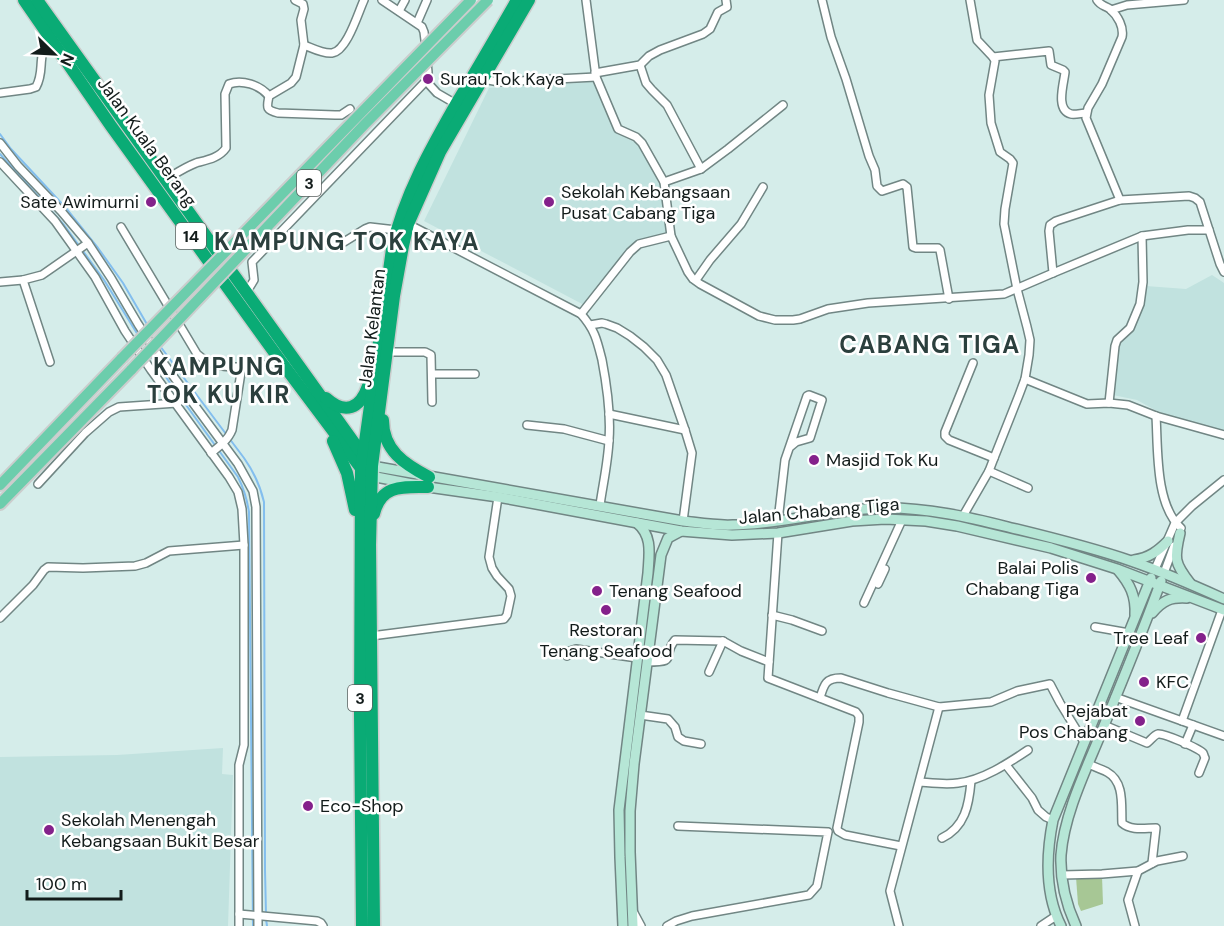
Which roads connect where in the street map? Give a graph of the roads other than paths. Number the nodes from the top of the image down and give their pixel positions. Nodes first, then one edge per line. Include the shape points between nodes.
1 (24, 0) edge
2 (37, 0) edge
3 (295, 0) edge
4 (364, 0) edge
5 (382, 0) edge
6 (405, 0) edge
7 (427, 0) edge
8 (471, 0) edge
9 (488, 0) edge
10 (517, 0) edge
11 (529, 0) edge
12 (586, 0) edge
13 (726, 0) edge
14 (822, 0) edge
15 (970, 0) edge
16 (1097, 0) edge
17 (1184, 0) edge
18 (1111, 10) junction
19 (399, 11) junction
20 (417, 23) junction
21 (51, 32) junction
22 (304, 45) junction
23 (993, 57) junction
24 (640, 65) junction
25 (596, 75) junction
26 (483, 79) junction
27 (426, 81) junction
28 (98, 84) junction
29 (0, 93) edge
30 (269, 96) junction
31 (456, 104) junction
32 (783, 105) dead end
33 (350, 109) dead end
34 (1086, 113) junction
35 (111, 126) junction
36 (0, 143) edge
37 (0, 162) edge
38 (701, 169) junction
39 (165, 180) junction
40 (664, 182) junction
41 (763, 187) dead end
42 (1120, 200) junction
43 (408, 224) junction
44 (121, 227) dead end
45 (396, 230) junction
46 (1209, 230) junction
47 (671, 236) junction
48 (1142, 236) junction
49 (344, 242) dead end
50 (82, 247) junction
51 (1224, 272) edge
52 (1053, 273) junction
53 (23, 280) junction
54 (696, 280) junction
55 (0, 282) edge
56 (1017, 289) junction
57 (246, 293) junction
58 (949, 299) junction
59 (581, 314) junction
60 (590, 325) junction
61 (387, 352) junction
62 (50, 362) dead end
63 (375, 362) junction
64 (282, 363) junction
65 (973, 363) dead end
66 (242, 366) junction
67 (432, 374) junction
68 (475, 374) dead end
69 (304, 375) junction
70 (1025, 379) junction
71 (383, 388) junction
72 (182, 400) junction
73 (432, 402) dead end
74 (1108, 402) junction
75 (609, 414) junction
76 (1156, 416) junction
77 (322, 417) junction
78 (527, 425) dead end
79 (685, 430) junction
80 (1224, 435) edge
81 (609, 441) junction
82 (790, 447) junction
83 (217, 449) junction
84 (363, 456) junction
85 (994, 458) junction
86 (368, 471) junction
87 (989, 471) junction
88 (1224, 480) edge
89 (429, 482) junction
90 (38, 484) dead end
91 (0, 485) edge
92 (1028, 488) dead end
93 (498, 497) junction
94 (0, 504) edge
95 (600, 505) junction
96 (963, 516) junction
97 (904, 520) junction
98 (778, 521) junction
99 (636, 522) junction
100 (682, 526) junction
101 (1179, 528) junction
102 (778, 533) junction
103 (1168, 541) junction
104 (370, 544) junction
105 (244, 545) junction
106 (360, 559) junction
107 (1129, 560) junction
108 (1117, 569) junction
109 (1159, 571) junction
110 (1150, 582) junction
111 (878, 584) dead end
112 (1191, 584) junction
113 (1160, 585) junction
114 (1224, 598) edge
115 (1195, 599) junction
116 (864, 603) dead end
117 (649, 605) junction
118 (1223, 610) edge
119 (772, 615) junction
120 (0, 618) edge
121 (1147, 618) junction
122 (1133, 623) junction
123 (1095, 627) dead end
124 (822, 631) dead end
125 (1129, 633) junction
126 (371, 636) junction
127 (723, 641) junction
128 (567, 656) dead end
129 (637, 658) junction
130 (647, 662) junction
131 (769, 662) junction
132 (709, 672) dead end
133 (1115, 697) junction
134 (820, 698) junction
135 (939, 707) junction
136 (640, 715) junction
137 (1182, 721) junction
138 (1104, 725) junction
139 (1192, 725) junction
140 (1224, 736) edge
141 (1084, 742) junction
142 (701, 744) dead end
143 (1185, 744) junction
144 (251, 745) junction
145 (1028, 750) dead end
146 (1006, 765) junction
147 (1088, 765) junction
148 (1199, 773) dead end
149 (971, 781) junction
150 (920, 782) junction
151 (1053, 820) junction
152 (678, 826) dead end
153 (942, 838) dead end
154 (901, 846) junction
155 (1183, 856) dead end
156 (1152, 863) junction
157 (1138, 872) junction
158 (1062, 875) junction
159 (633, 911) junction
160 (239, 914) junction
161 (259, 915) junction
162 (1056, 916) junction
163 (621, 923) edge
164 (239, 926) edge
165 (258, 926) edge
166 (322, 926) edge
167 (362, 926) edge
168 (374, 926) edge
169 (633, 926) edge
170 (641, 926) edge
171 (667, 926) edge
172 (899, 926) edge
173 (1041, 926) edge
174 (1061, 926) edge
175 (1076, 926) edge
176 (1135, 926) edge

1 - 21 highway, Jalan Kuala Berang / 14
2 - 21 highway, Jalan Kuala Berang / 14
3 - 22 street via 304,9
4 - 22 street via 338,51 326,52
5 - 19 street
6 - 19 street
7 - 20 street
8 - 91 main road, 3, bridge
9 - 94 main road, 3, bridge
10 - 31 highway, Jalan Kelantan / 3
11 - 26 highway, Jalan Kelantan / 3
12 - 25 street
13 - 24 street via 728,7 718,12 707,32 654,52
14 - 58 street via 877,186 882,191 903,184 907,187 913,247 940,250
15 - 23 street via 977,40
16 - 18 street
17 - 18 street
18 - 34 street via 1122,27 1122,38
19 - 20 street
20 - 27 street via 424,32
21 - 28 highway, Jalan Kuala Berang / 14
21 - 29 street via 43,49 36,87
21 - 35 highway, Jalan Kuala Berang / 14
22 - 30 street via 296,76
23 - 34 street via 1049,51 1051,65 1065,72 1063,108 1072,114
23 - 56 street via 991,123 998,148 1013,163 1004,216
24 - 25 street
24 - 38 street via 648,86 667,105
25 - 26 street via 500,82
25 - 40 street via 618,129 642,143
26 - 43 highway, Jalan Kelantan / 3 via 440,152
27 - 31 street
27 - 57 street via 252,262 254,280
28 - 35 highway via 95,95
28 - 39 highway, Jalan Kuala Berang / 14
30 - 33 street via 267,106 273,112 335,115
30 - 39 street via 246,83 229,84 225,94 226,148
31 - 45 highway, Jalan Kelantan / 3 via 425,160
32 - 38 street
34 - 42 street
35 - 64 highway, Jalan Kuala Berang / 14
36 - 50 street via 61,211
37 - 50 street
38 - 40 street
39 - 57 highway, Jalan Kuala Berang / 14
40 - 47 street
41 - 54 street via 741,224
42 - 46 street via 1195,198
42 - 52 street via 1050,225
43 - 59 street
43 - 61 highway, Jalan Kelantan / 3
44 - 66 street via 197,354 212,364
45 - 49 street via 370,227
45 - 63 highway, Jalan Kelantan / 3
46 - 48 street
46 - 51 street
47 - 54 street via 688,272
47 - 59 street via 639,244
48 - 52 street
48 - 74 street via 1140,304 1130,328 1114,346
50 - 53 street via 42,275
50 - 72 street via 111,278
50 - 72 street via 125,331 151,370
52 - 56 street
53 - 55 street
53 - 62 street
54 - 58 street via 759,316 775,320 800,320 828,309 868,303
56 - 58 street via 992,296
56 - 70 street via 1030,340
57 - 69 highway, Jalan Kuala Berang / 14
59 - 60 street
60 - 75 street via 606,379
60 - 79 street via 602,323 617,328 657,360
61 - 67 street via 425,352 430,355
61 - 71 highway, Jalan Kelantan / 3
63 - 69 highway via 364,398 351,408 328,400
63 - 84 highway, Jalan Kelantan / 3
64 - 66 street
64 - 77 highway, Jalan Kuala Berang / 14
65 - 85 street via 945,436
66 - 83 street via 235,422 229,437
67 - 68 street
67 - 73 street
69 - 84 highway, Jalan Kuala Berang / 14
70 - 74 street via 1087,404
70 - 85 street
71 - 86 highway, Jalan Kelantan / 3
71 - 89 highway via 383,431 387,440 405,463
72 - 83 street
72 - 83 street
72 - 90 street via 119,407 109,412
74 - 76 street
75 - 79 street
75 - 81 street
76 - 80 street
76 - 101 street via 1160,478 1167,508
77 - 86 highway, Jalan Kuala Berang / 14
77 - 106 highway via 351,487
78 - 81 street via 564,429
79 - 100 street via 692,453
81 - 95 street
82 - 82 street via 807,396 822,400 810,438
82 - 98 street
83 - 105 street via 241,499
83 - 144 street via 247,480 255,499
84 - 86 highway, Jalan Kelantan / 3
85 - 87 street
86 - 89 main road, Jalan Chabang Tiga
86 - 104 highway, 3
86 - 106 highway, 3
87 - 92 street
87 - 96 street
88 - 101 street via 1192,506
89 - 93 main road, Jalan Chabang Tiga
89 - 95 main road, Jalan Chabang Tiga
89 - 104 highway via 399,487 382,496 375,511
93 - 99 main road, Jalan Chabang Tiga
93 - 126 street via 489,556 492,568 511,596 504,619
95 - 100 main road, Jalan Chabang Tiga
96 - 98 main road, Jalan Chabang Tiga via 887,508
96 - 107 main road, Jalan Chabang Tiga
97 - 102 main road, Jalan Chabang Tiga via 852,521
97 - 108 main road, Jalan Chabang Tiga via 988,533
97 - 111 street
97 - 116 street
98 - 100 main road, Jalan Chabang Tiga
99 - 100 main road, Jalan Chabang Tiga
99 - 117 main road via 644,529 649,546
100 - 102 main road, Jalan Chabang Tiga via 732,535
100 - 117 main road via 663,548
101 - 103 street
101 - 109 street
101 - 112 main road via 1177,564
102 - 119 street
103 - 107 main road via 1143,559
103 - 109 street
104 - 126 highway, 3
105 - 120 street via 170,551 135,566 48,567
105 - 144 street
106 - 167 highway, 3
107 - 109 main road, Jalan Chabang Tiga
108 - 110 main road, Jalan Chabang Tiga
108 - 122 main road via 1133,592
109 - 110 main road
109 - 112 main road, Jalan Chabang Tiga
109 - 113 main road
110 - 113 main road, Jalan Chabang Tiga
110 - 122 main road
112 - 114 main road, Jalan Chabang Tiga
113 - 115 main road, Jalan Chabang Tiga
113 - 121 main road
115 - 118 main road, Jalan Chabang Tiga
115 - 121 main road via 1167,600
117 - 129 main road
117 - 130 main road
118 - 137 street
119 - 124 street
119 - 131 street
121 - 133 main road
122 - 125 main road
123 - 125 street
125 - 141 main road
126 - 168 highway, 3
127 - 130 street via 675,640 668,660
127 - 131 street
127 - 132 street
128 - 129 street via 576,649
129 - 163 main road via 619,810
130 - 136 main road
131 - 134 street via 768,678
133 - 137 street
133 - 138 main road
134 - 135 street via 828,681 841,678
134 - 154 street via 859,716 838,831
135 - 141 street via 991,702 1050,684
135 - 150 street
136 - 142 street via 668,719 678,737
136 - 159 main road via 630,811
137 - 139 street
138 - 143 street via 1147,743 1159,734
138 - 147 main road
139 - 140 street
139 - 143 street
141 - 151 main road
143 - 148 street via 1203,753
144 - 160 street via 239,765
144 - 161 street
145 - 146 street
146 - 149 street
146 - 151 street via 1038,810
147 - 156 street via 1115,777 1125,826 1156,828
147 - 158 main road via 1064,838
149 - 150 street
149 - 153 street via 960,823
150 - 154 street
151 - 162 main road via 1048,856 1050,894
152 - 171 street via 828,832 816,886 809,894 693,916
154 - 172 street via 890,891
155 - 156 street
156 - 157 street
157 - 158 street
157 - 176 street via 1128,900
158 - 175 main road
159 - 169 main road
159 - 170 street
160 - 161 street
160 - 164 street
161 - 165 street
161 - 166 street via 317,921
162 - 173 street
162 - 174 main road

